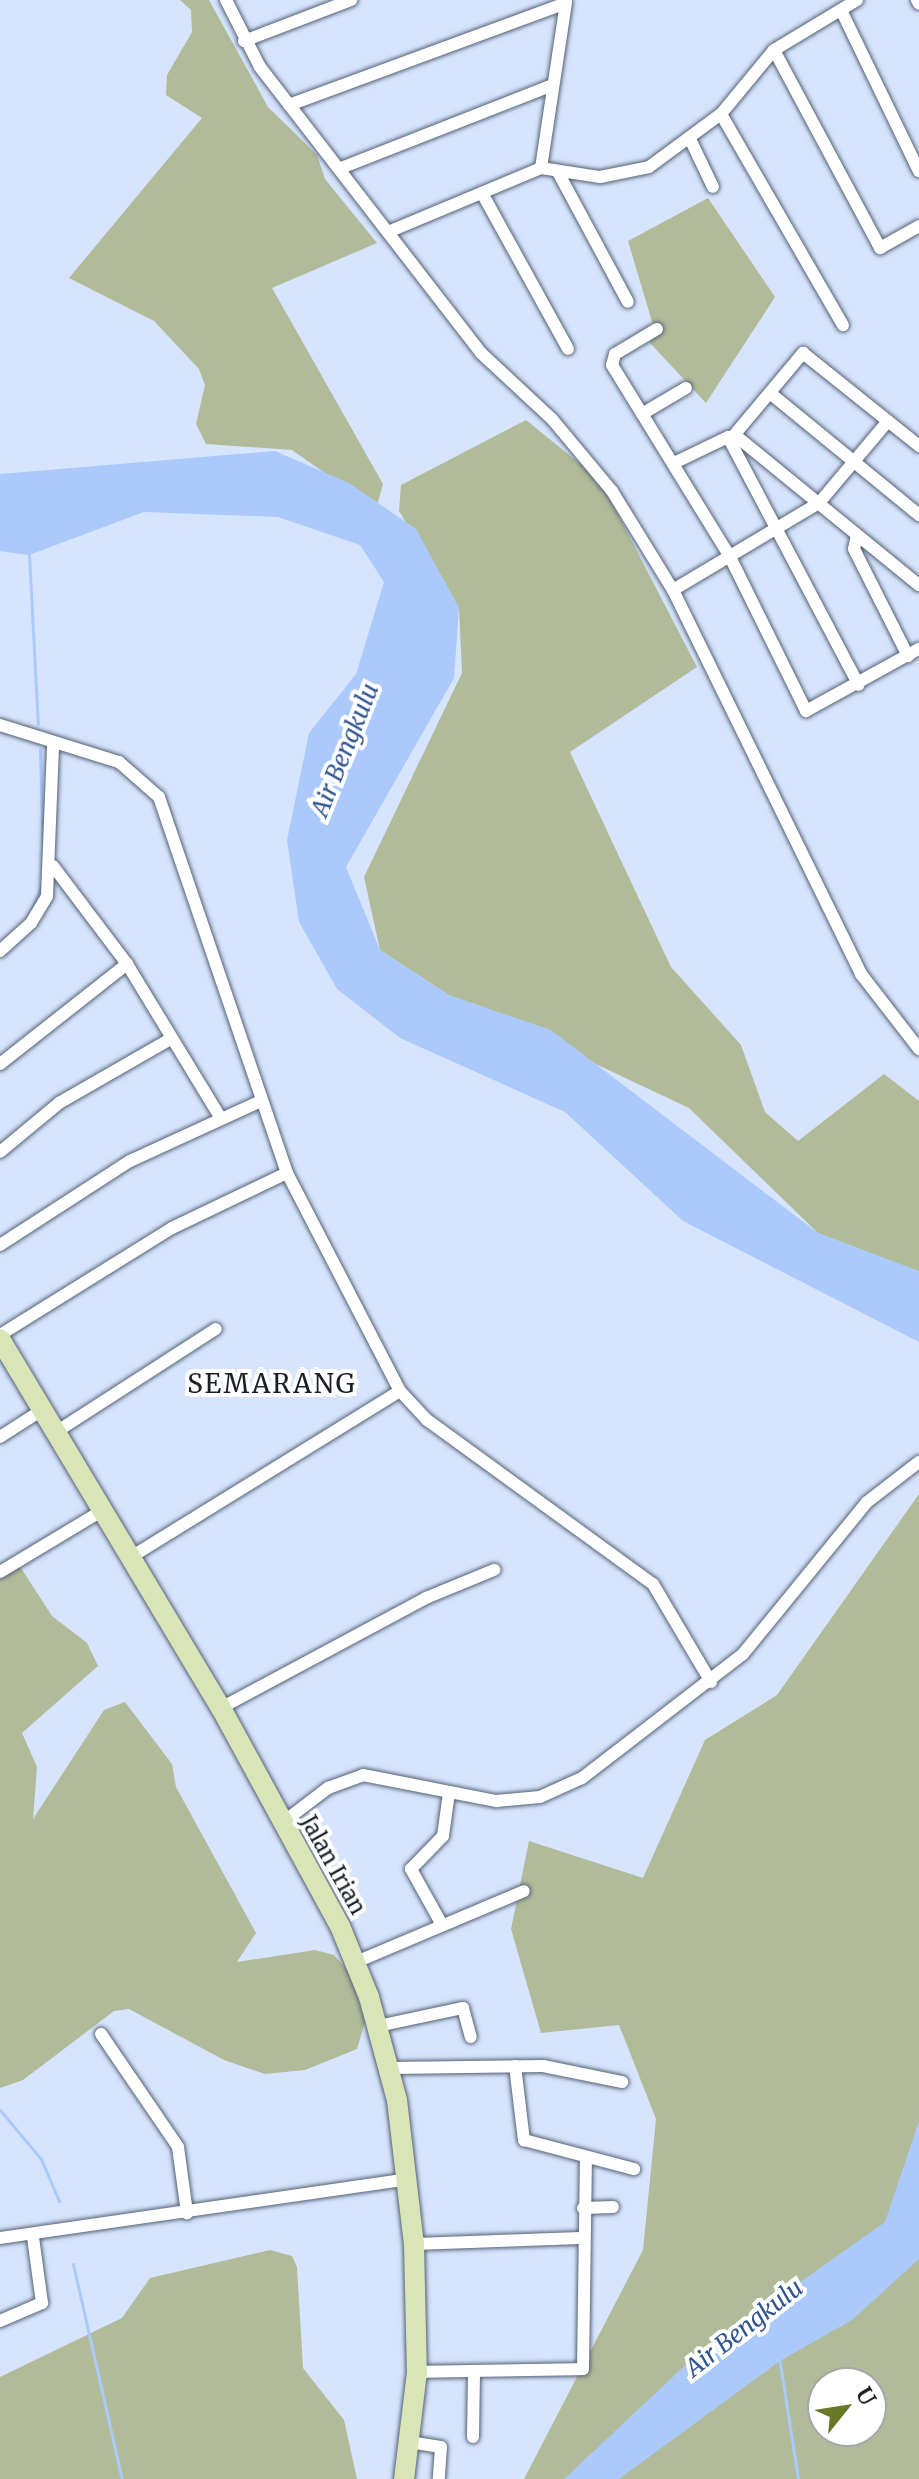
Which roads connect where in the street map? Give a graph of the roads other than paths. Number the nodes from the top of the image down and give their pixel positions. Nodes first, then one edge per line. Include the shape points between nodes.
1 (226, 0) edge
2 (351, 0) edge
3 (857, 0) edge
4 (565, 2) edge
5 (841, 10) junction
6 (244, 41) junction
7 (774, 50) junction
8 (550, 86) junction
9 (289, 105) junction
10 (721, 114) junction
11 (690, 139) junction
12 (341, 168) junction
13 (541, 168) junction
14 (919, 171) edge
15 (559, 174) junction
16 (713, 187) dead end
17 (482, 193) junction
18 (919, 226) edge
19 (388, 232) junction
20 (628, 302) dead end
21 (843, 325) dead end
22 (657, 329) dead end
23 (568, 349) dead end
24 (686, 388) dead end
25 (770, 393) junction
26 (642, 414) junction
27 (888, 421) junction
28 (733, 438) junction
29 (919, 446) edge
30 (857, 461) junction
31 (674, 463) junction
32 (819, 503) junction
33 (919, 515) edge
34 (781, 528) junction
35 (857, 535) junction
36 (730, 557) junction
37 (919, 585) edge
38 (673, 590) junction
39 (914, 653) edge
40 (859, 685) junction
41 (0, 725) edge
42 (53, 744) junction
43 (53, 866) junction
44 (0, 951) edge
45 (127, 964) junction
46 (172, 1038) junction
47 (919, 1049) edge
48 (0, 1064) edge
49 (261, 1101) junction
50 (220, 1117) junction
51 (0, 1152) edge
52 (287, 1173) junction
53 (0, 1245) edge
54 (216, 1329) dead end
55 (0, 1337) edge
56 (400, 1391) junction
57 (42, 1410) junction
58 (56, 1432) junction
59 (0, 1437) edge
60 (919, 1462) edge
61 (103, 1510) junction
62 (131, 1557) junction
63 (494, 1570) dead end
64 (0, 1572) edge
65 (711, 1682) junction
66 (221, 1708) junction
67 (449, 1793) junction
68 (282, 1823) junction
69 (524, 1891) dead end
70 (441, 1923) junction
71 (356, 1962) junction
72 (378, 2026) junction
73 (101, 2034) dead end
74 (471, 2037) dead end
75 (515, 2066) junction
76 (391, 2068) junction
77 (622, 2082) dead end
78 (586, 2160) junction
79 (634, 2169) dead end
80 (407, 2179) junction
81 (613, 2207) dead end
82 (583, 2208) junction
83 (187, 2213) junction
84 (33, 2237) junction
85 (0, 2238) edge
86 (581, 2238) junction
87 (414, 2244) junction
88 (0, 2321) edge
89 (417, 2372) junction
90 (474, 2374) junction
91 (473, 2437) dead end
92 (409, 2442) junction
93 (404, 2479) edge
94 (439, 2479) edge

1 - 6 street
2 - 6 street
3 - 5 street
4 - 8 street
4 - 9 street
5 - 7 street
5 - 14 street
6 - 9 street
7 - 10 street
7 - 18 street via 880,248
8 - 12 street
8 - 13 street
9 - 12 street
10 - 11 street
10 - 21 street
11 - 15 street via 631,174
11 - 16 street
12 - 19 street
13 - 15 street
13 - 17 street
15 - 20 street
17 - 19 street
17 - 23 street
19 - 38 street via 481,353 584,454
22 - 26 street via 612,359
24 - 26 street
25 - 27 street via 803,353
25 - 28 street
25 - 30 street
26 - 31 street
27 - 29 street
27 - 30 street
28 - 31 street via 720,435
28 - 32 street
28 - 34 street
30 - 32 street
30 - 33 street
31 - 36 street
32 - 34 street
32 - 35 street
34 - 36 street
34 - 40 street
35 - 37 street
35 - 39 street via 853,546
36 - 38 street
36 - 40 street via 808,712
38 - 47 street via 854,961
39 - 40 street
41 - 42 street
42 - 43 street
42 - 49 street via 119,762 159,797
43 - 44 street via 43,906
43 - 45 street
45 - 46 street
45 - 48 street
46 - 50 street
46 - 51 street via 59,1103
49 - 50 street
49 - 52 street
50 - 53 street via 130,1161
52 - 55 street via 172,1228
52 - 56 street
54 - 58 street
55 - 57 main road, Jalan Irian
56 - 62 street
56 - 65 street via 427,1420 653,1584
57 - 58 main road, Jalan Irian
57 - 59 street
58 - 61 main road, Jalan Irian
60 - 65 street via 867,1502 772,1623
61 - 62 main road, Jalan Irian
61 - 64 street
62 - 66 main road, Jalan Irian
63 - 66 street via 426,1598
65 - 67 street via 559,1790 496,1801
66 - 68 main road, Jalan Irian
67 - 68 street via 353,1777
67 - 70 street via 443,1836 411,1869
68 - 71 main road, Jalan Irian
69 - 70 street
70 - 71 street
71 - 72 main road, Jalan Irian
72 - 74 street via 463,2008
72 - 76 main road, Jalan Irian
73 - 83 street via 178,2147
75 - 76 street
75 - 77 street
75 - 78 street via 521,2136
76 - 80 main road, Jalan Irian
78 - 79 street
78 - 82 street
80 - 83 street
80 - 87 main road, Jalan Irian
81 - 82 street
82 - 86 street
83 - 84 street
84 - 85 street
84 - 88 street via 42,2303
86 - 87 street
86 - 90 street via 583,2369
87 - 89 main road, Jalan Irian
89 - 90 street
89 - 92 main road, Jalan Irian
90 - 91 street
92 - 93 main road, Jalan Irian
92 - 94 street via 441,2447

